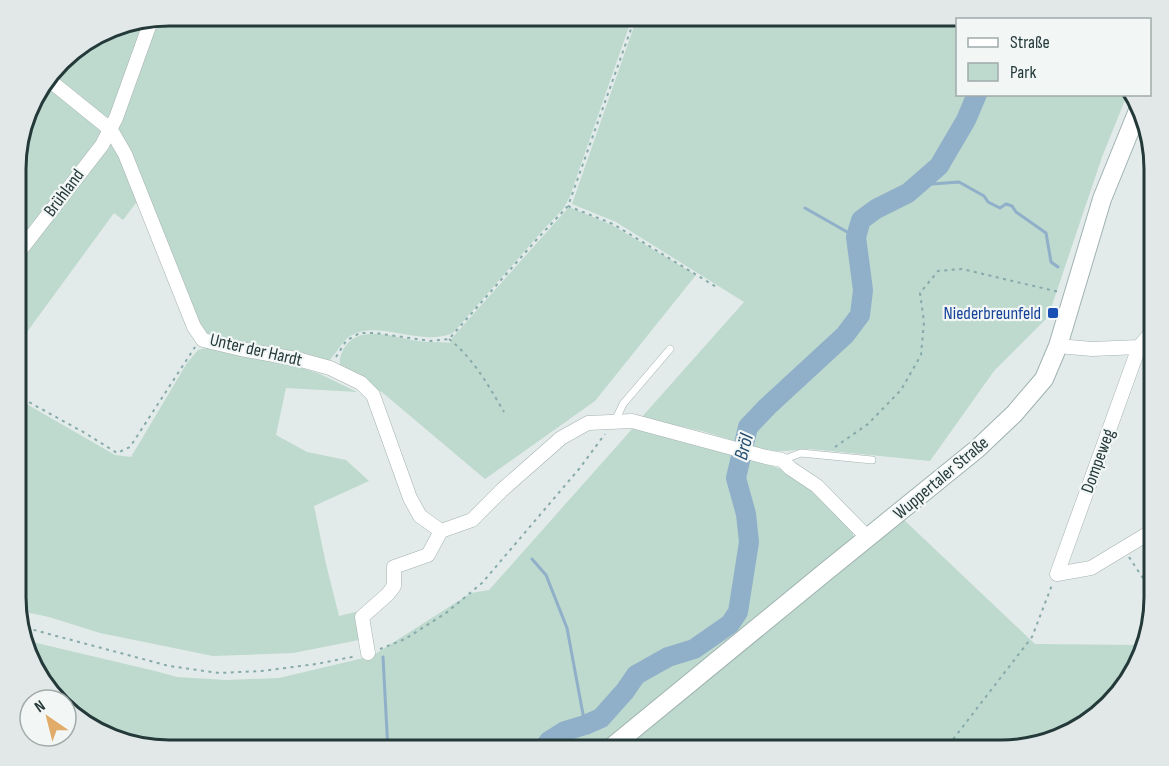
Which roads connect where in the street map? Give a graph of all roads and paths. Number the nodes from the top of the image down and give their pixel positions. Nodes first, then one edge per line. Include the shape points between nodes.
1 (632, 26) edge
2 (149, 27) edge
3 (54, 84) edge
4 (1134, 118) edge
5 (111, 130) junction
6 (568, 206) junction
7 (26, 243) edge
8 (718, 288) dead end
9 (1059, 292) dead end
10 (201, 337) junction
11 (449, 339) junction
12 (1143, 342) edge
13 (1058, 346) junction
14 (1139, 347) junction
15 (670, 349) dead end
16 (330, 368) junction
17 (26, 401) edge
18 (504, 411) dead end
19 (615, 422) junction
20 (822, 455) junction
21 (782, 460) junction
22 (872, 460) dead end
23 (441, 531) junction
24 (1143, 537) edge
25 (868, 538) junction
26 (1123, 549) junction
27 (1057, 574) junction
28 (1143, 579) edge
29 (29, 629) edge
30 (368, 653) junction
31 (620, 740) edge
32 (951, 740) edge

1 - 6 path
2 - 5 street, Brühland
3 - 5 street
4 - 13 main road, Wuppertaler Straße via 1102,199
5 - 7 street, Brühland
5 - 10 street, Unter der Hardt via 125,154
6 - 8 path via 613,224
6 - 11 path
9 - 20 path via 962,269 938,271 920,293 924,322 921,355 901,390 868,424
10 - 16 street, Unter der Hardt
10 - 17 path via 130,447 117,453
11 - 16 path via 430,341 360,333 346,341
11 - 18 path via 479,371
12 - 14 street, Dompeweg
13 - 14 street
13 - 25 main road, Wuppertaler Straße via 1044,379 1014,414
14 - 27 street, Dompeweg
15 - 19 lane via 623,404
16 - 23 street, Unter der Hardt via 362,382 373,395 410,498 420,516
19 - 21 street via 632,420
19 - 23 street via 588,423 561,438 472,520
19 - 30 path via 482,583 446,613 405,639
20 - 21 lane via 801,453
20 - 22 lane
21 - 25 street via 817,486
23 - 30 street via 428,555 394,567 394,586 362,617
24 - 26 street
25 - 31 main road, Wuppertaler Straße
26 - 27 street via 1091,568
26 - 28 path
27 - 32 path via 1032,637
29 - 30 path via 169,666 219,673 316,664

